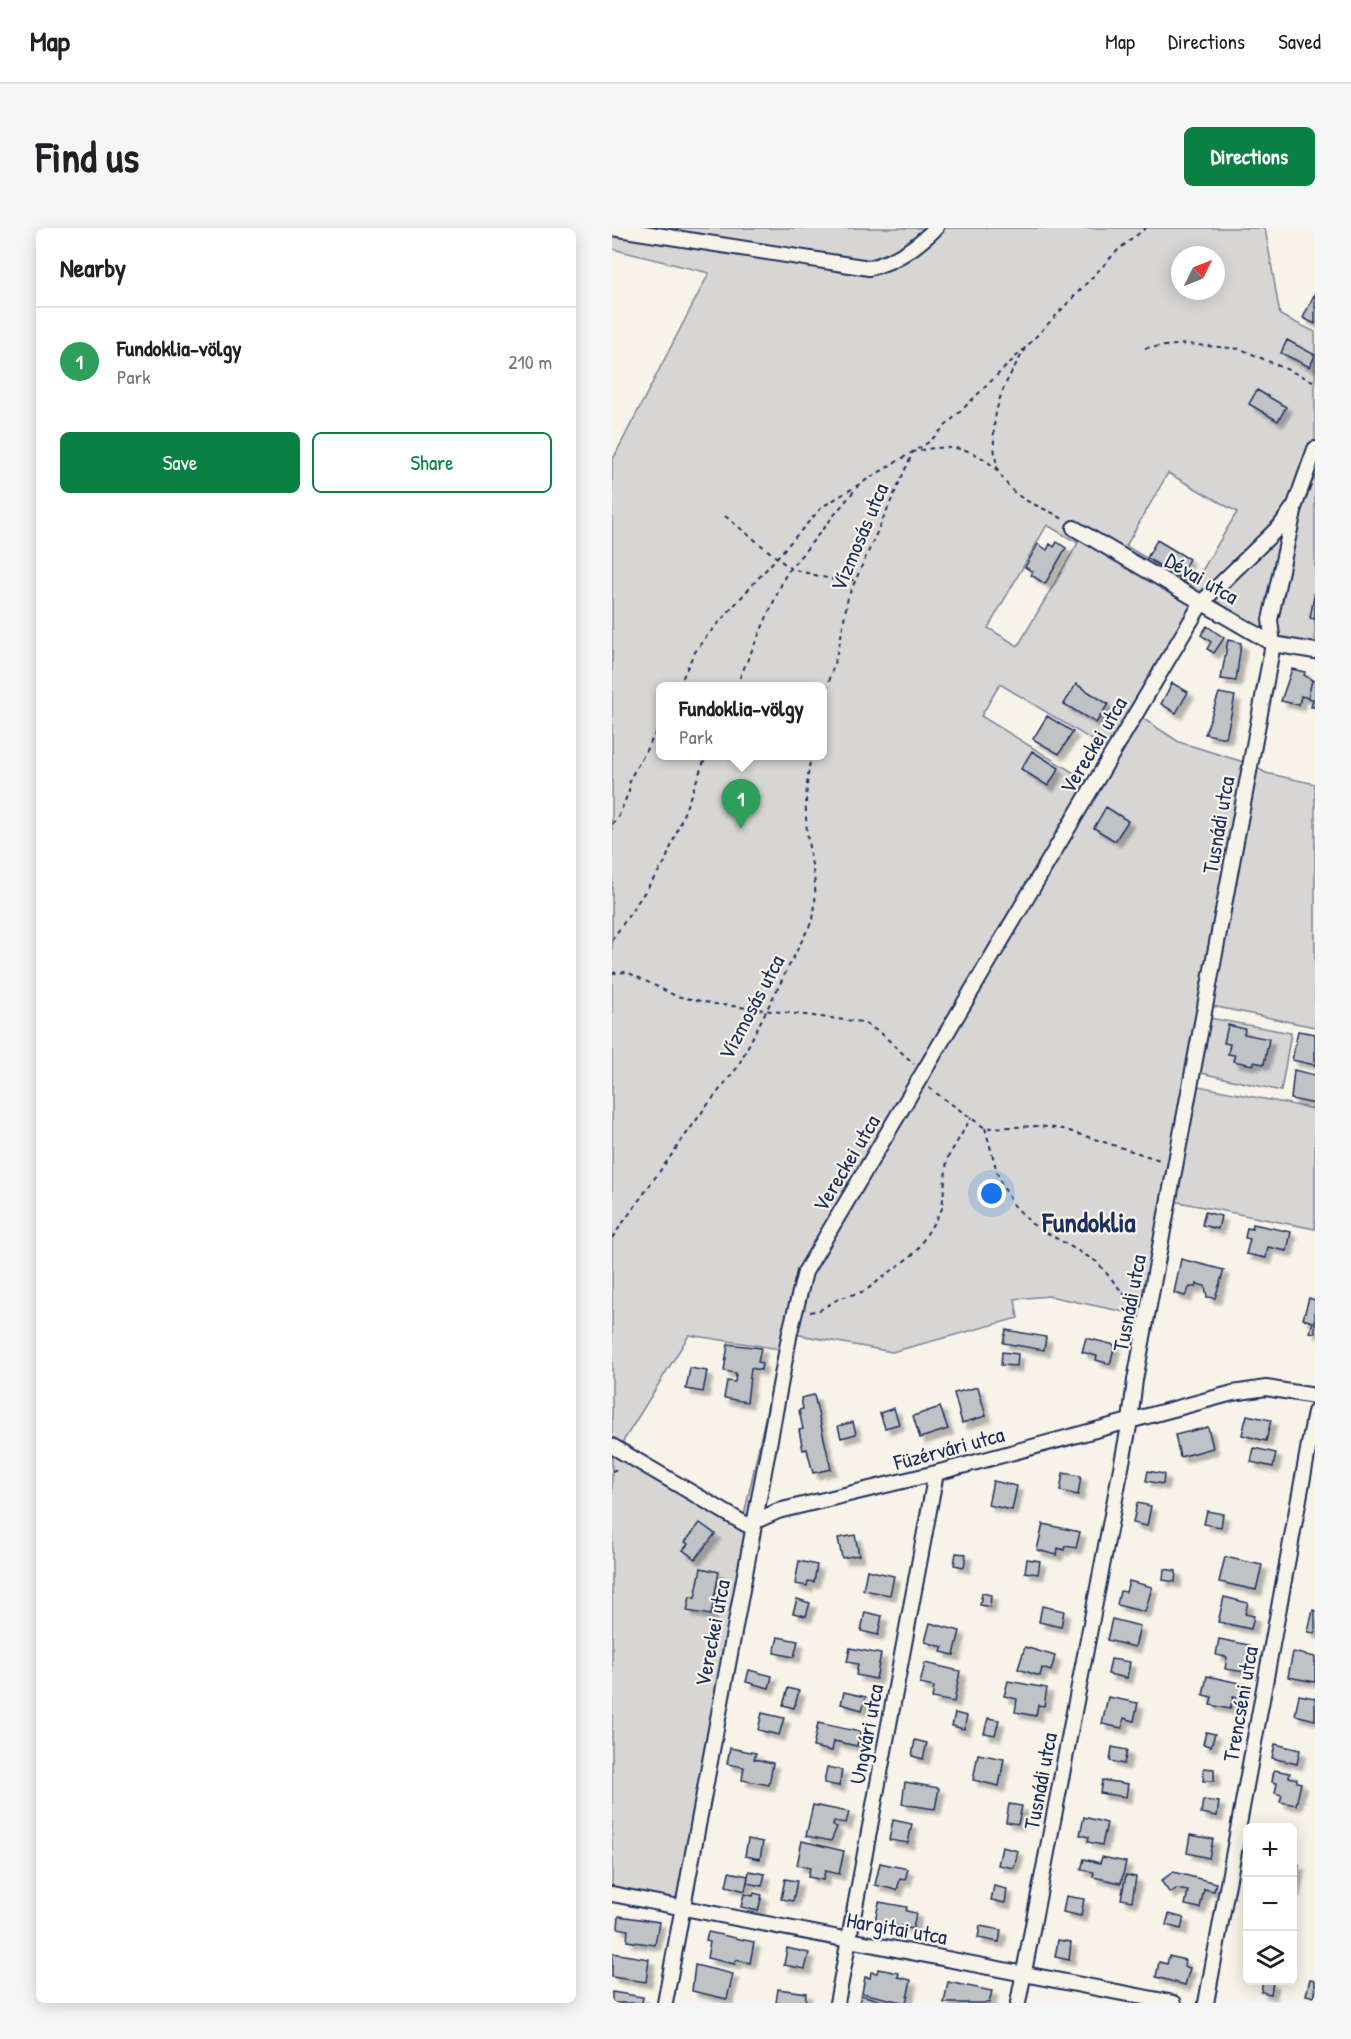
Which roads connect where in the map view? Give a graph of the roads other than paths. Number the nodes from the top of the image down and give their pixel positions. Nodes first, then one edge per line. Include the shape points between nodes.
1 (612, 228) edge
2 (936, 228) edge
3 (1315, 449) edge
4 (1295, 505) junction
5 (1074, 528) dead end
6 (1202, 602) junction
7 (1273, 644) junction
8 (1315, 651) edge
9 (1315, 1396) edge
10 (1315, 1412) edge
11 (1130, 1421) junction
12 (612, 1446) edge
13 (936, 1473) junction
14 (756, 1523) junction
15 (612, 1894) edge
16 (682, 1908) junction
17 (849, 1941) junction
18 (1024, 1972) junction
19 (665, 2003) edge
20 (837, 2003) edge
21 (1018, 2003) edge
22 (1174, 2003) edge
23 (1206, 2003) edge

1 - 2 street via 869,268 892,262
3 - 4 street, Vereckei utca
4 - 6 street, Vereckei utca via 1281,525
4 - 7 street, Tusnádi utca via 1270,620
5 - 6 street, Dévai utca
6 - 7 street, Dévai utca
6 - 14 street, Vereckei utca via 805,1272
7 - 8 street, Dévai utca
7 - 11 street, Tusnádi utca
9 - 11 street, Füzérvári utca via 1255,1389
10 - 23 street, Trencséni utca
11 - 13 street, Füzérvári utca
11 - 18 street, Tusnádi utca
12 - 14 street via 727,1515 747,1525
13 - 14 street, Füzérvári utca via 778,1511
13 - 17 street, Ungvári utca
14 - 16 street, Vereckei utca
15 - 16 street, Hargitai utca
16 - 17 street, Hargitai utca
16 - 19 street, Vereckei utca
17 - 18 street, Hargitai utca
17 - 20 street, Ungvári utca
18 - 21 street, Tusnádi utca
18 - 22 street, Hargitai utca

